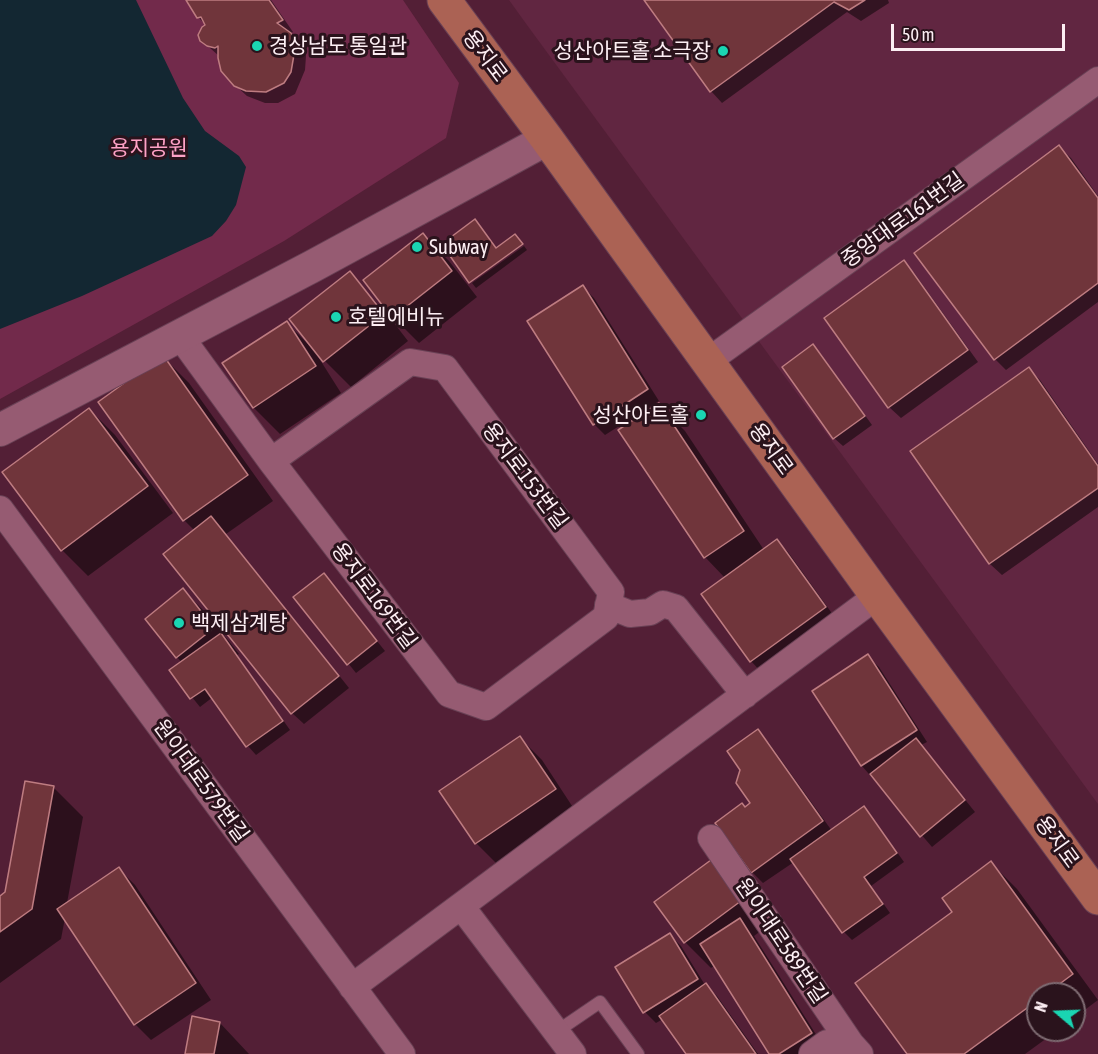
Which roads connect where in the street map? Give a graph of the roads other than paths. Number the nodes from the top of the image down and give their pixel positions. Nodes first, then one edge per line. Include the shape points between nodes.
1 (444, 0) edge
2 (1098, 80) edge
3 (547, 139) junction
4 (180, 336) junction
5 (708, 361) junction
6 (0, 430) edge
7 (271, 461) junction
8 (0, 508) edge
9 (877, 596) junction
10 (608, 605) junction
11 (745, 695) junction
12 (711, 838) dead end
13 (1098, 898) edge
14 (461, 906) junction
15 (352, 987) junction
16 (556, 1032) junction
17 (856, 1049) edge
18 (402, 1054) edge
19 (573, 1054) edge
20 (638, 1054) edge
21 (812, 1054) edge

1 - 3 main road, 용지로
2 - 5 street, 중앙대로161번길
3 - 4 street
3 - 5 main road, 용지로
4 - 6 street
4 - 7 street, 용지로169번길
5 - 9 main road, 용지로
7 - 10 street, 용지로169번길 via 449,694 486,707 606,617
7 - 10 street, 용지로153번길 via 410,362 445,368 611,592
8 - 15 street, 원이대로579번길
9 - 11 street
9 - 13 main road, 용지로
10 - 11 street via 630,614 650,612 663,604 676,608
11 - 14 street
12 - 17 street, 원이대로589번길
14 - 15 street
14 - 16 street
15 - 18 street, 원이대로579번길
16 - 19 street
16 - 20 lane via 600,1002
17 - 21 street, 원이대로589번길 via 827,1043

